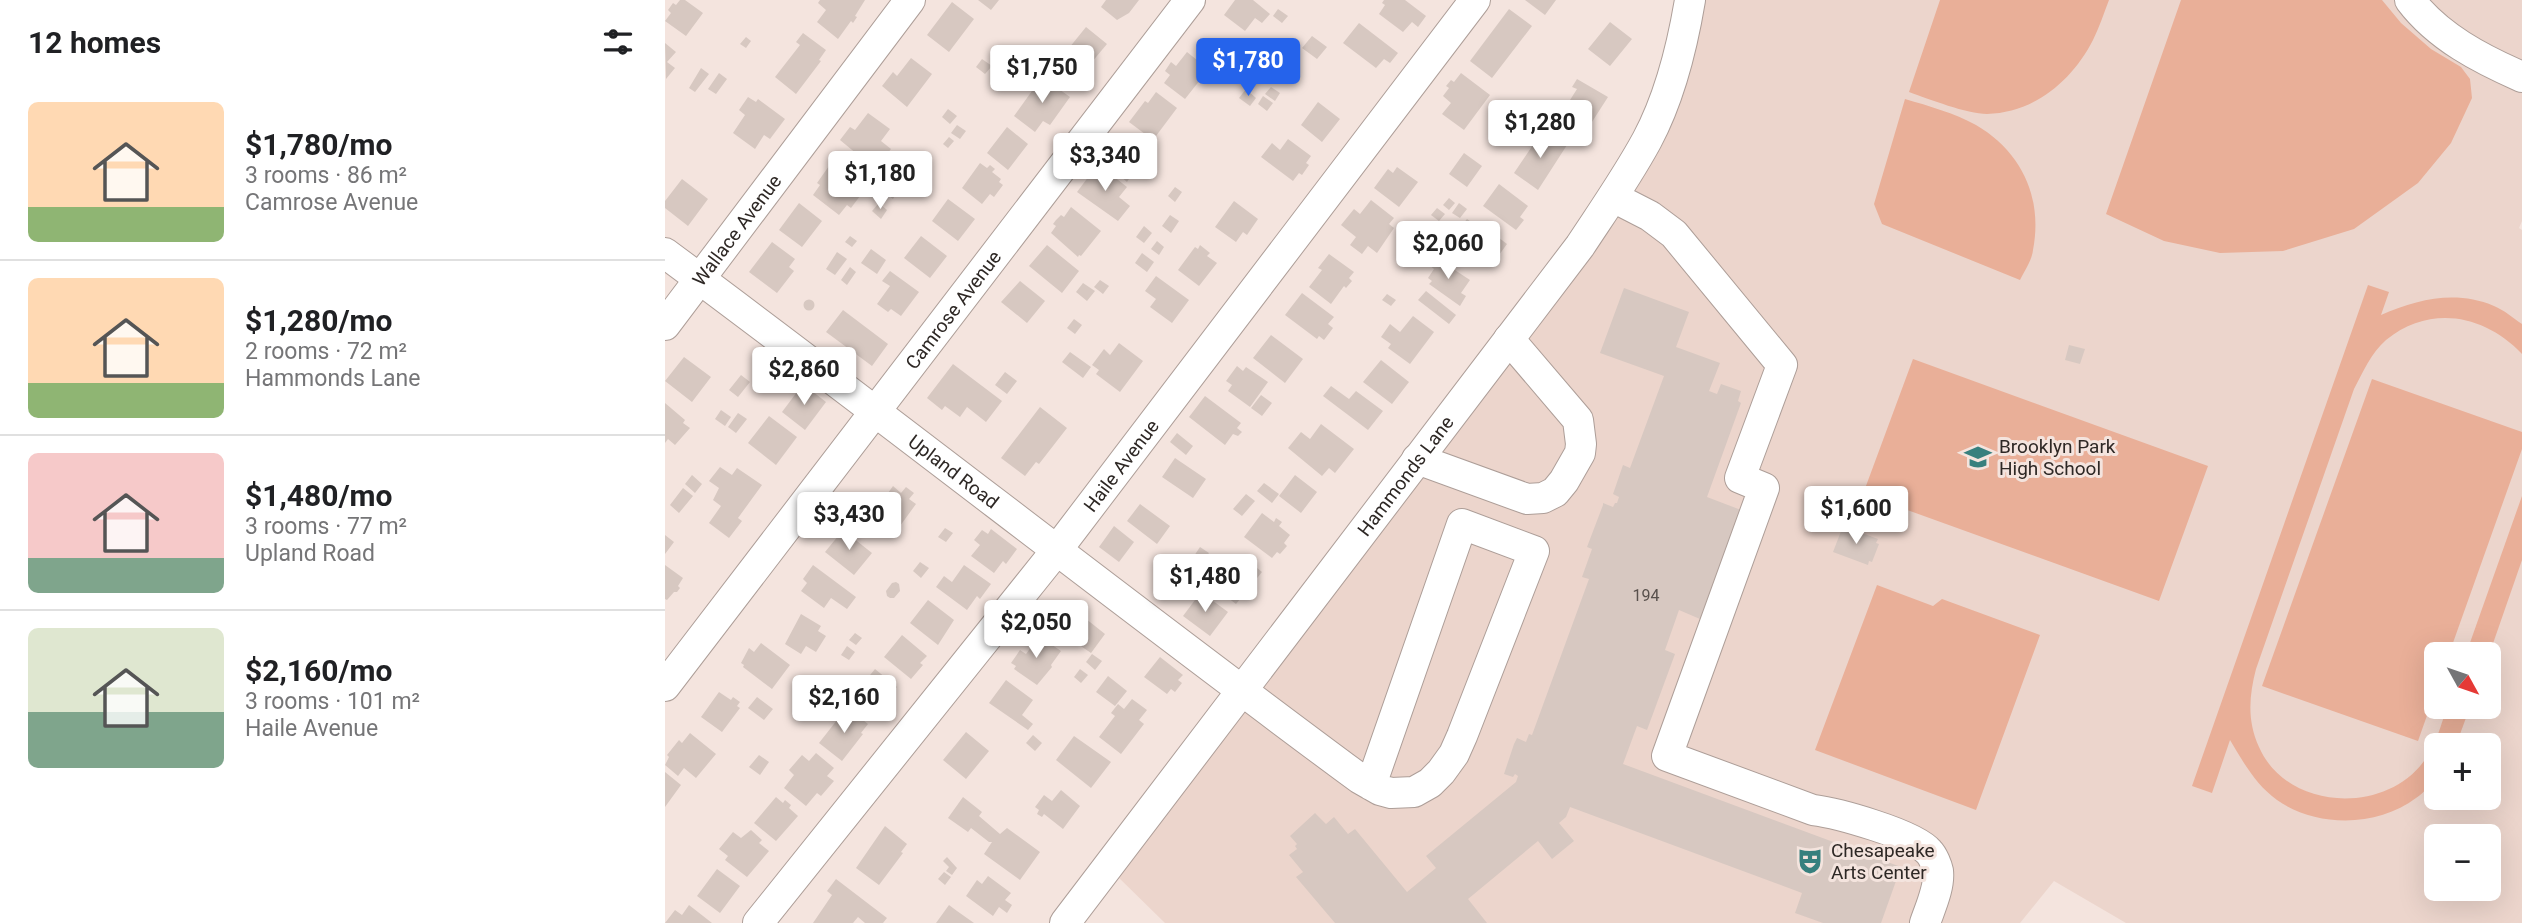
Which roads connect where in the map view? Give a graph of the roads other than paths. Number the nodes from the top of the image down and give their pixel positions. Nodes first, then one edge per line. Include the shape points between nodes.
1 (910, 0) edge
2 (1190, 0) edge
3 (1475, 0) edge
4 (1690, 0) edge
5 (2410, 0) edge
6 (2522, 77) edge
7 (1613, 197) junction
8 (665, 253) edge
9 (700, 279) junction
10 (665, 325) edge
11 (1509, 339) junction
12 (876, 410) junction
13 (1417, 459) junction
14 (1056, 551) junction
15 (665, 686) edge
16 (1241, 691) junction
17 (1371, 785) junction
18 (758, 923) edge
19 (1065, 923) edge
20 (1925, 923) edge

1 - 9 street, Wallace Avenue
2 - 12 street, Camrose Avenue
3 - 14 street, Haile Avenue
4 - 7 street, Hammonds Lane via 1669,88 1648,138
5 - 6 street via 2441,32 2470,52
7 - 11 street, Hammonds Lane
7 - 20 street via 1674,234 1782,366 1740,478 1764,488 1667,756 1813,810 1838,814 1917,842 1930,852 1938,869
8 - 9 street, Upland Road
9 - 10 street, Wallace Avenue
9 - 12 street, Upland Road
11 - 13 street, Hammonds Lane
11 - 13 street via 1578,420 1580,453 1565,481 1543,498 1527,499
12 - 14 street, Upland Road
12 - 15 street, Camrose Avenue
13 - 16 street, Hammonds Lane
14 - 16 street, Upland Road
14 - 18 street, Haile Avenue
16 - 17 street, Upland Road
16 - 19 street, Hammonds Lane
17 - 17 street via 1462,524 1534,551 1454,754 1435,778 1414,792 1391,793

